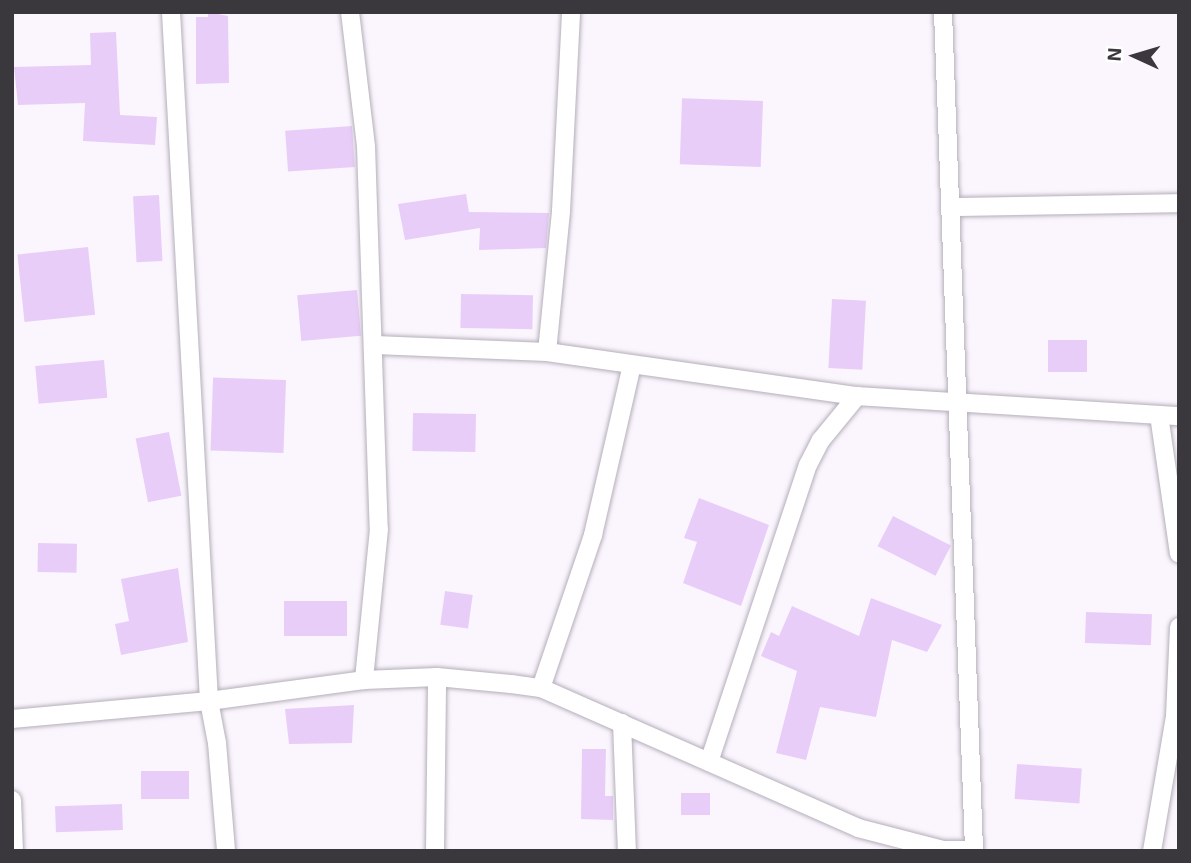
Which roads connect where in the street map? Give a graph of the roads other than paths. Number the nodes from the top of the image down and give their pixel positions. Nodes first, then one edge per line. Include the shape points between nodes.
1 (172, 12) edge
2 (350, 12) edge
3 (571, 12) edge
4 (943, 12) edge
5 (1179, 203) edge
6 (953, 207) junction
7 (375, 345) junction
8 (547, 352) junction
9 (632, 365) junction
10 (857, 396) junction
11 (959, 405) junction
12 (1159, 415) junction
13 (1179, 416) edge
14 (1179, 554) edge
15 (1179, 627) edge
16 (437, 677) junction
17 (364, 680) junction
18 (541, 688) junction
19 (209, 701) junction
20 (12, 719) edge
21 (622, 723) junction
22 (709, 762) junction
23 (12, 800) edge
24 (974, 850) edge
25 (14, 851) edge
26 (226, 851) edge
27 (435, 851) edge
28 (627, 851) edge
29 (1152, 851) edge

1 - 19 street
2 - 7 street via 366,146
3 - 8 street via 561,211
4 - 6 street
5 - 6 street
6 - 11 street
7 - 8 street
7 - 17 street via 379,529
8 - 9 street
9 - 10 street
9 - 18 street via 593,535
10 - 11 street
10 - 22 street via 821,440 808,466
11 - 12 street
11 - 24 street
12 - 13 street
12 - 14 street
15 - 29 street via 1175,716
16 - 17 street
16 - 18 street
16 - 27 street
17 - 19 street
18 - 21 street
19 - 20 street
19 - 26 street
21 - 22 street
21 - 28 street
22 - 24 street via 859,828 943,850
23 - 25 street

